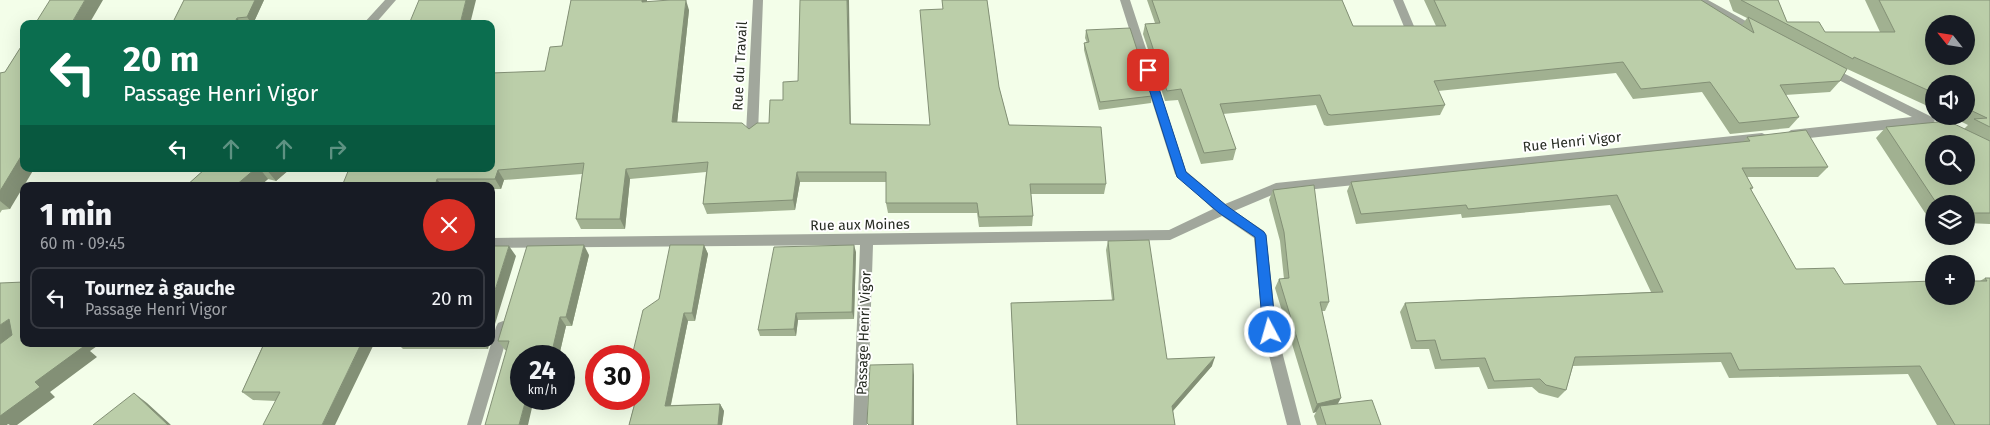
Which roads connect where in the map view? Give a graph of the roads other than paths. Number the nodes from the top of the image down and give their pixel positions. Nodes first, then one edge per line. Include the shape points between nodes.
1 (391, 0) edge
2 (758, 0) edge
3 (1125, 0) edge
4 (1398, 0) edge
5 (1700, 0) edge
6 (372, 20) edge
7 (1411, 30) edge
8 (1767, 38) edge
9 (1818, 64) edge
10 (752, 133) edge
11 (1223, 210) junction
12 (867, 240) junction
13 (495, 243) edge
14 (506, 316) edge
15 (474, 425) edge
16 (860, 425) edge
17 (1294, 425) edge

1 - 6 street
2 - 10 street, Rue du Travail
3 - 11 street via 1181,174
4 - 7 street
5 - 8 street
9 - 11 street, Rue Henri Vigor via 1933,123 1775,136 1276,188
11 - 12 street, Rue aux Moines via 1170,235
11 - 17 street via 1260,235 1270,332
12 - 13 street, Rue aux Moines via 527,247
12 - 16 street, Passage Henri Vigor
14 - 15 street

